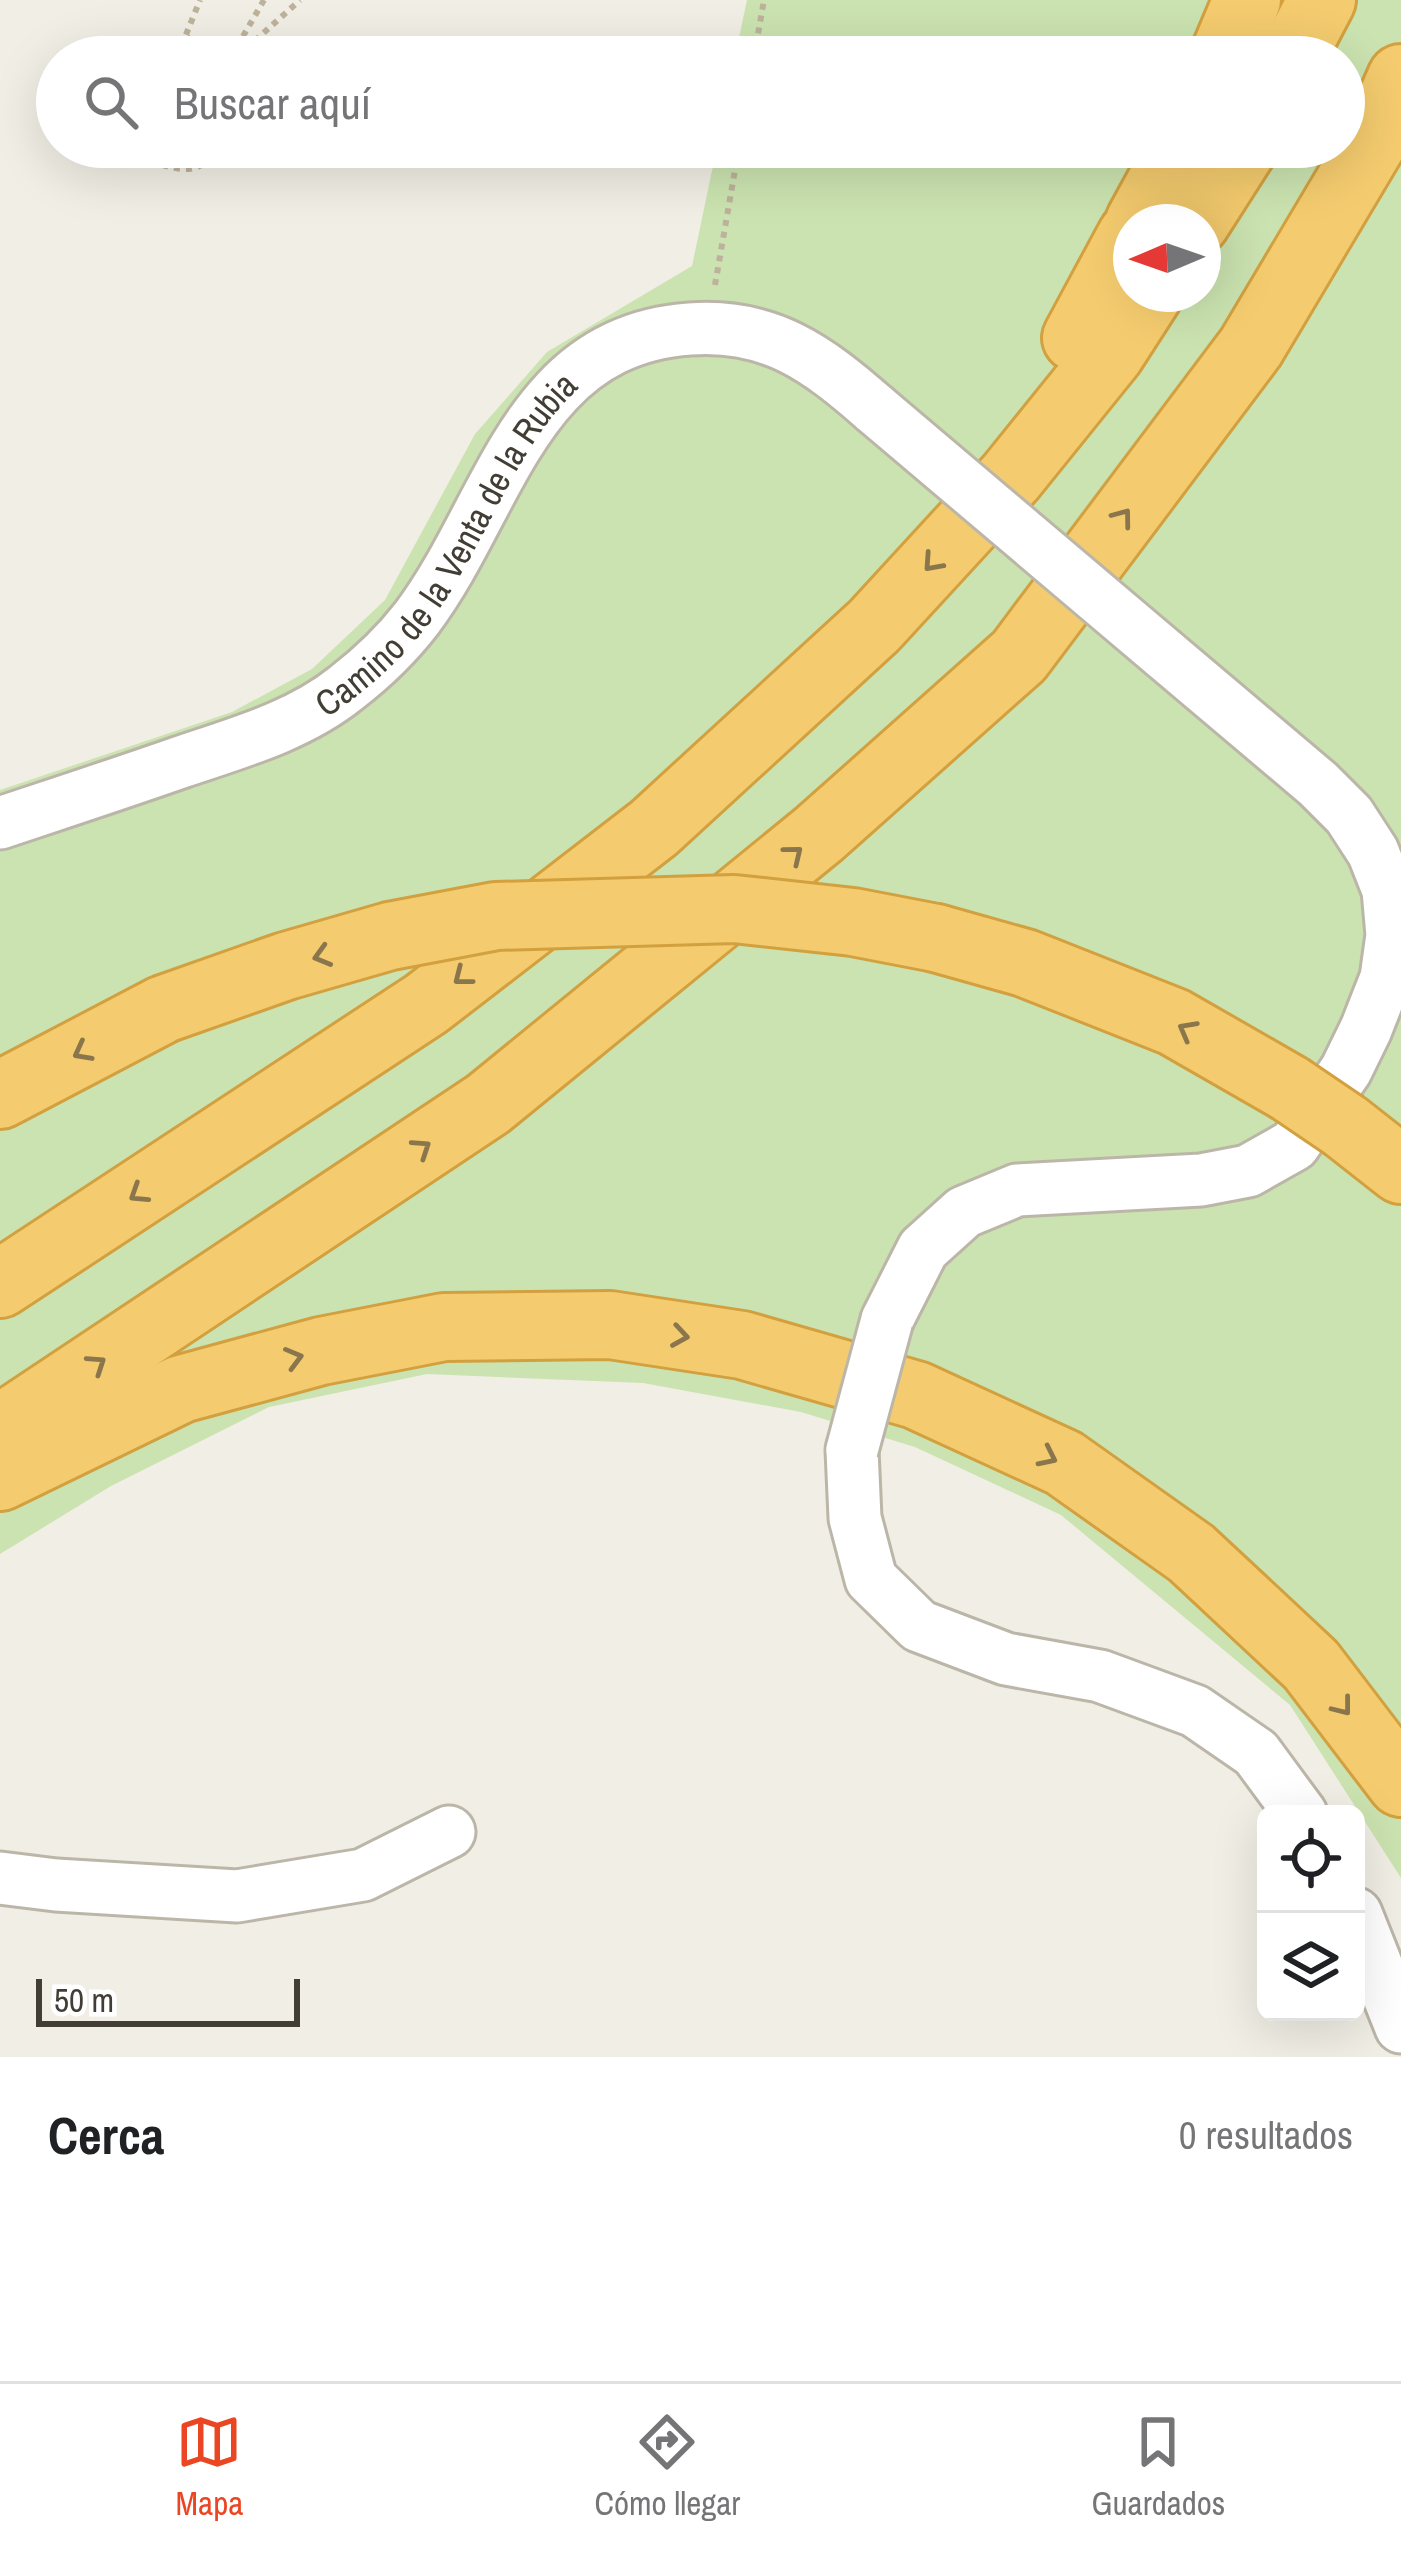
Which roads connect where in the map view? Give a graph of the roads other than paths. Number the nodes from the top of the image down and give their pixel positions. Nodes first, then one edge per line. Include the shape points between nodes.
1 (1247, 0) edge
2 (1322, 0) edge
3 (1231, 36) edge
4 (1303, 36) edge
5 (1401, 78) edge
6 (1365, 155) edge
7 (1169, 168) edge
8 (1231, 168) edge
9 (1358, 168) edge
10 (1149, 204) edge
11 (1208, 204) edge
12 (1113, 269) edge
13 (1137, 312) edge
14 (1011, 477) junction
15 (0, 824) edge
16 (0, 1096) edge
17 (1401, 1170) edge
18 (0, 1284) edge
19 (0, 1429) edge
20 (0, 1477) edge
21 (1401, 1783) edge
22 (1294, 1805) edge
23 (449, 1832) dead end
24 (0, 1878) edge
25 (1365, 1937) edge
26 (1401, 2027) edge

1 - 3 highway
2 - 4 highway
6 -> 5 highway
7 - 10 highway
8 - 11 highway
19 -> 9 highway via 488,1104 819,834 1019,656 1251,347
12 - 14 highway
13 - 14 highway
14 -> 18 highway via 874,626 654,828 426,1004
15 - 22 lane, Camino de la Venta de la Rubia, bridge via 244,741 342,692 418,617 521,435 592,359 629,340 708,327 797,349 836,375 1318,784 1349,815 1388,890 1386,978 1346,1070 1294,1144 1248,1172 1017,1190 964,1212 923,1249 887,1320 852,1450 855,1518 871,1579 919,1626 1006,1659 1100,1676 1195,1712 1256,1754
17 -> 16 highway, bridge via 1289,1088 1174,1022 1025,963 853,922 734,909 496,916 390,936 164,1009
20 -> 21 highway via 181,1389 444,1327 610,1325 742,1345 916,1395 1064,1463 1191,1552 1311,1665
23 - 24 lane via 363,1875 237,1896
25 - 26 lane

